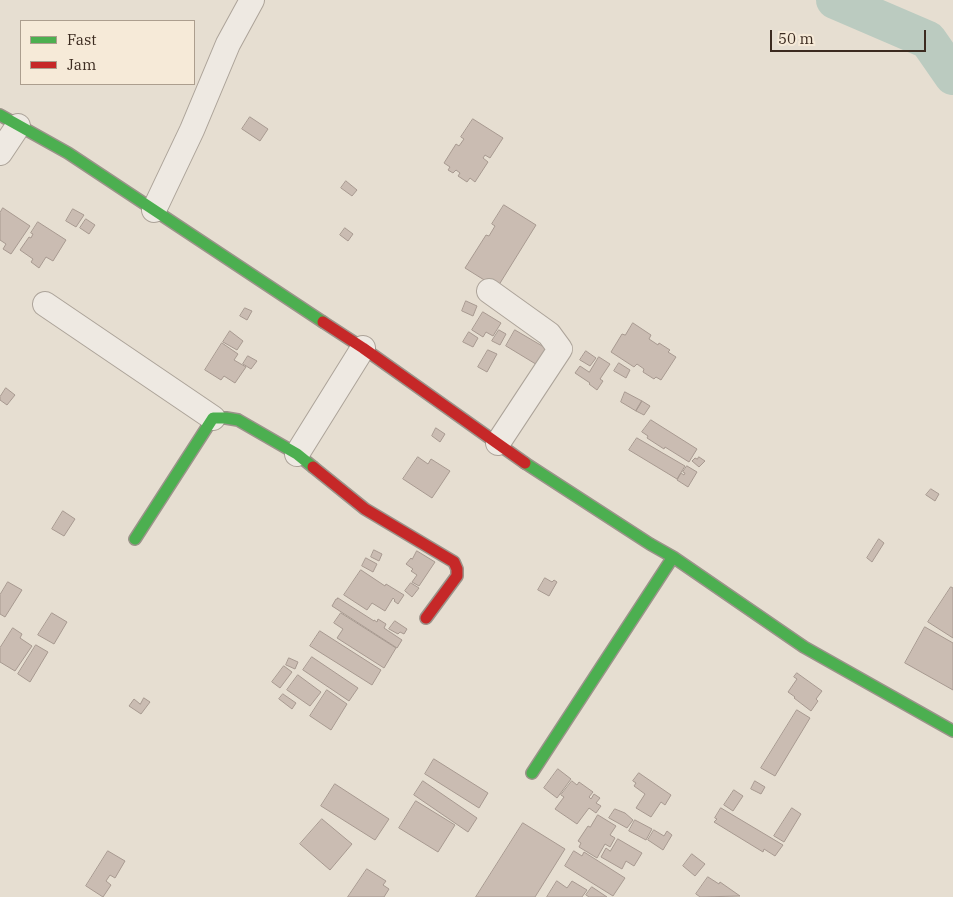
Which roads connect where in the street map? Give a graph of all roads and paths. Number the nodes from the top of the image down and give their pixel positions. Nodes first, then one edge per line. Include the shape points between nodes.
1 (252, 0) edge
2 (9, 120) edge
3 (0, 153) edge
4 (154, 210) junction
5 (490, 291) dead end
6 (45, 304) dead end
7 (362, 348) junction
8 (213, 418) junction
9 (498, 443) junction
10 (297, 454) junction
11 (135, 539) dead end
12 (673, 557) junction
13 (426, 618) dead end
14 (953, 731) edge
15 (532, 773) dead end

1 - 4 street via 228,44
2 - 3 street
2 - 4 street via 68,153
4 - 7 street
5 - 9 street via 549,334 560,349
6 - 8 street
7 - 9 street
7 - 10 street
8 - 10 street via 238,420
8 - 11 street
9 - 12 street
10 - 13 street via 365,508 454,562 457,576
12 - 14 street via 804,646
12 - 15 street

